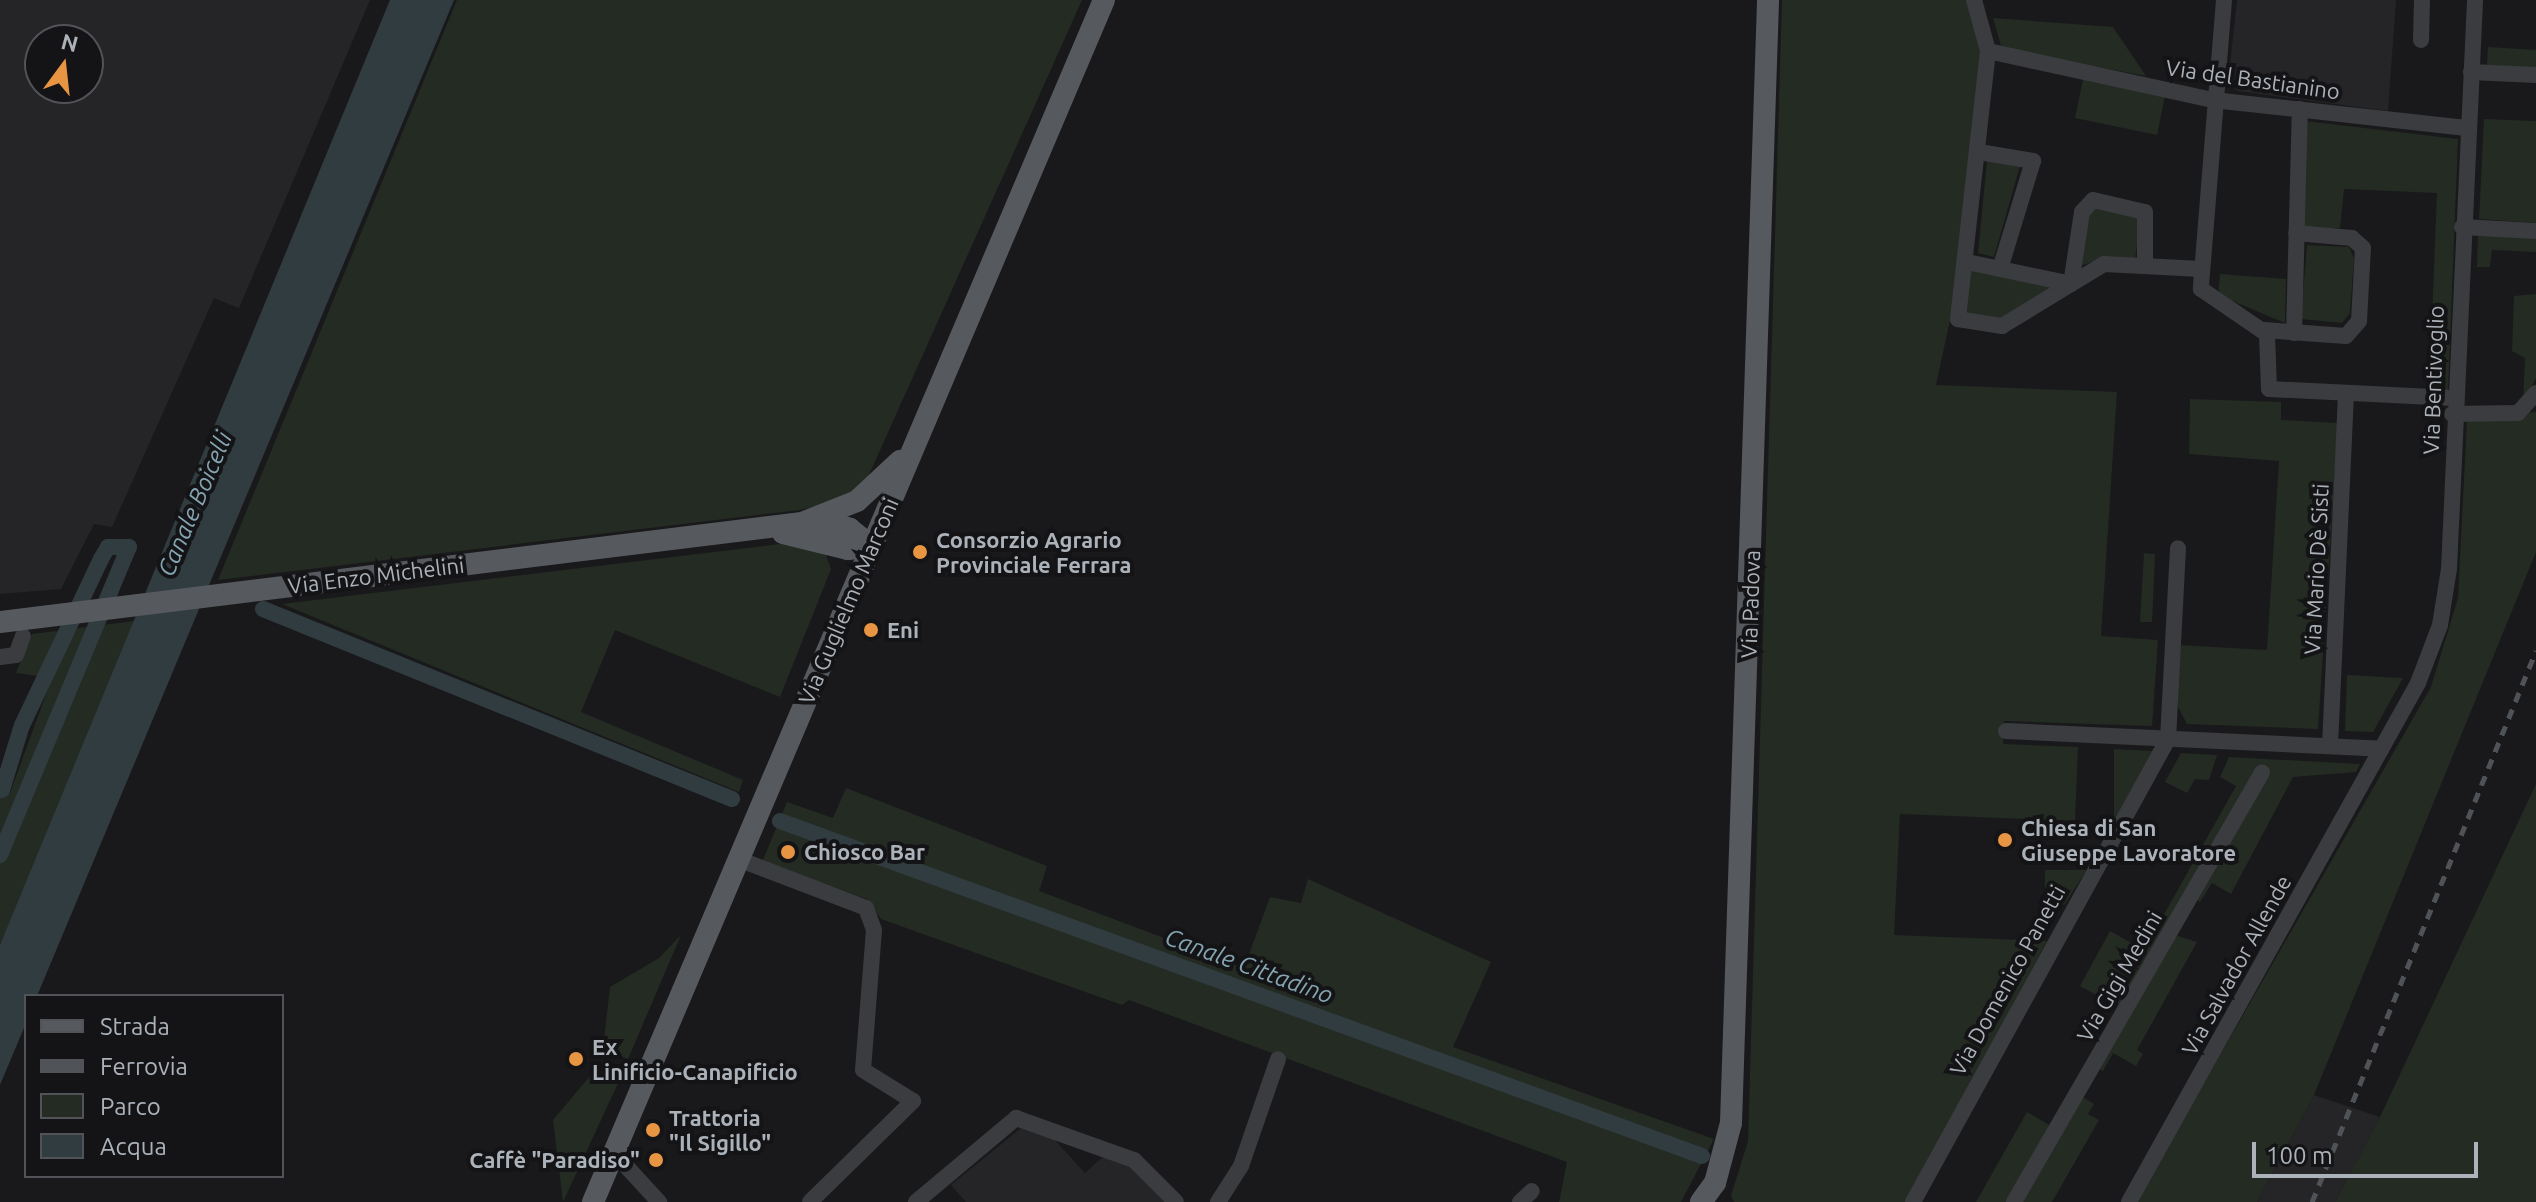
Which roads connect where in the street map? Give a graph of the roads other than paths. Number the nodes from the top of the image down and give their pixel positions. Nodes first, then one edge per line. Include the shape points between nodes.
1 (1104, 0) edge
2 (1768, 0) edge
3 (1974, 0) edge
4 (2224, 0) edge
5 (2422, 0) edge
6 (2475, 0) edge
7 (2421, 40) dead end
8 (1988, 51) junction
9 (2471, 72) junction
10 (2536, 75) edge
11 (2213, 100) junction
12 (2300, 109) junction
13 (2468, 128) junction
14 (1979, 152) junction
15 (2462, 227) junction
16 (2536, 231) edge
17 (2296, 233) junction
18 (1967, 262) junction
19 (2145, 266) junction
20 (2000, 269) junction
21 (2201, 269) junction
22 (2071, 284) junction
23 (2264, 330) junction
24 (2294, 333) junction
25 (2346, 393) junction
26 (2536, 393) edge
27 (2452, 406) junction
28 (912, 449) junction
29 (816, 519) junction
30 (752, 530) junction
31 (836, 546) junction
32 (871, 546) junction
33 (2178, 548) dead end
34 (844, 610) junction
35 (0, 622) edge
36 (23, 636) dead end
37 (0, 657) edge
38 (2006, 731) dead end
39 (2168, 739) junction
40 (2330, 746) junction
41 (2382, 749) junction
42 (2262, 773) dead end
43 (738, 859) junction
44 (1278, 1059) dead end
45 (614, 1153) junction
46 (1704, 1201) edge
47 (593, 1202) edge
48 (659, 1202) edge
49 (810, 1202) edge
50 (916, 1202) edge
51 (1176, 1202) edge
52 (1218, 1202) edge
53 (1913, 1202) edge
54 (2014, 1202) edge
55 (2129, 1202) edge

1 - 28 main road, Via Guglielmo Marconi
2 - 46 main road, Via Padova via 1732,1108 1722,1164
3 - 8 street
4 - 11 street
5 - 7 street
6 - 9 street, Via Bentivoglio
8 - 11 street, Via del Bastianino
8 - 14 street
9 - 10 street
9 - 13 street, Via Bentivoglio
11 - 12 street, Via del Bastianino
11 - 21 street
12 - 13 street, Via del Bastianino
12 - 17 street
13 - 15 street, Via Bentivoglio
14 - 18 street
14 - 20 street via 2033,161
15 - 16 street
15 - 27 street, Via Bentivoglio
17 - 24 street
17 - 24 street via 2352,238 2366,256 2362,311 2351,334
18 - 20 street
18 - 22 street via 1958,319 2002,326
19 - 21 street
19 - 22 street via 2104,264
19 - 22 street via 2145,212 2086,201
20 - 22 street
21 - 23 street via 2205,294
23 - 24 street
23 - 25 street via 2269,389
25 - 27 street
25 - 40 street, Via Mario Dè Sisti
26 - 27 street via 2518,413
27 - 41 street, Via Bentivoglio via 2444,602 2425,665
28 - 29 main road, Via Enzo Michelini via 871,492
28 - 32 main road, Via Guglielmo Marconi
29 - 30 main road, Via Enzo Michelini
29 - 32 main road, Via Enzo Michelini via 850,529
30 - 31 main road, Via Enzo Michelini
30 - 35 main road, Via Enzo Michelini
31 - 32 main road, Via Enzo Michelini
31 - 34 main road via 849,573
32 - 34 main road, Via Guglielmo Marconi
33 - 39 street
34 - 43 main road, Via Guglielmo Marconi
36 - 37 street via 16,655
38 - 39 street
39 - 40 street
39 - 53 street, Via Domenico Panetti
40 - 41 street
41 - 55 street, Via Salvador Allende
42 - 54 street, Via Gigi Medini
43 - 45 main road, Via Guglielmo Marconi
43 - 49 street via 866,908 874,930 863,1070 913,1101
44 - 52 street via 1241,1166
45 - 47 main road, Via Guglielmo Marconi
45 - 48 street
50 - 51 street via 1016,1118 1134,1160

